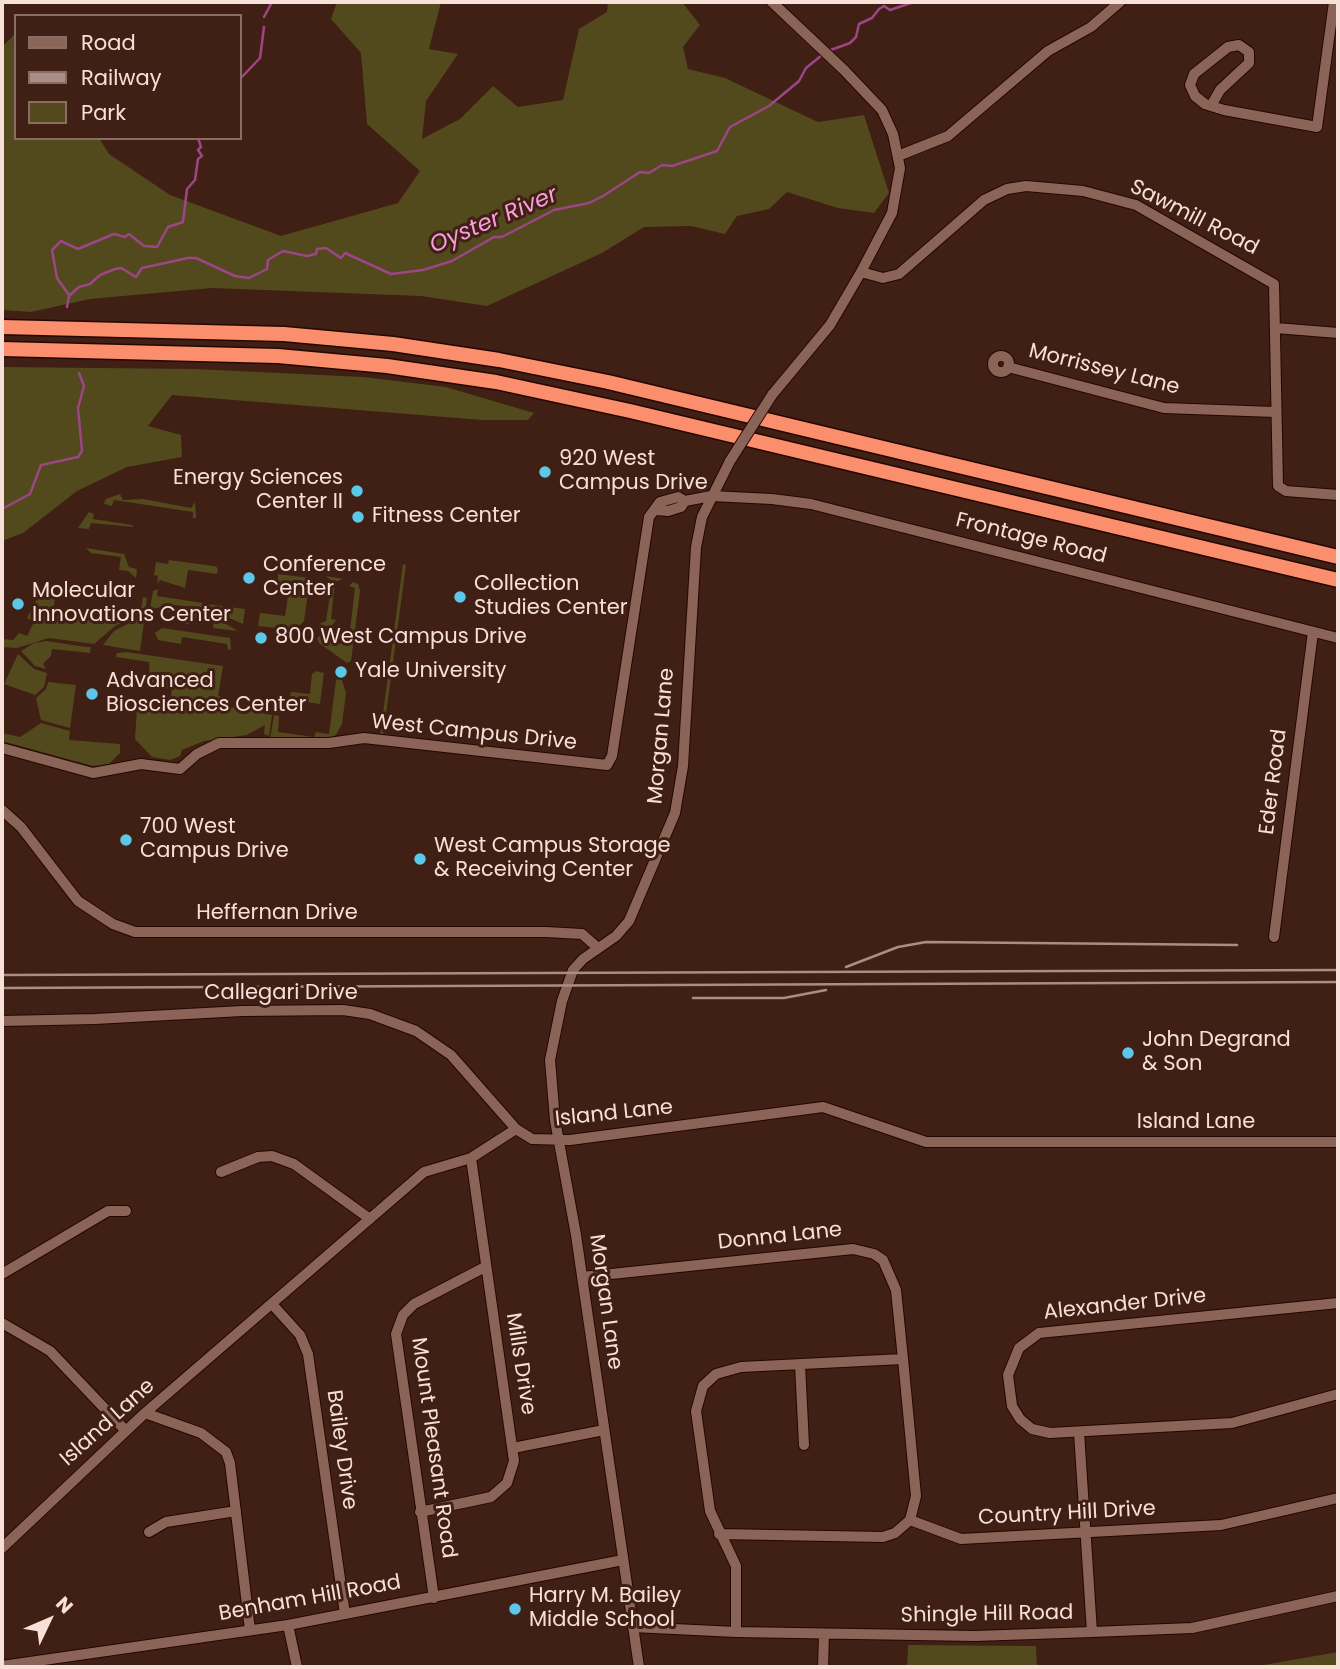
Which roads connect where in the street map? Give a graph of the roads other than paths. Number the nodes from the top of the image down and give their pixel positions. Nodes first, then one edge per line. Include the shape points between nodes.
1 (772, 2) edge
2 (1120, 2) edge
3 (1334, 2) edge
4 (1210, 106) junction
5 (898, 156) junction
6 (861, 272) junction
7 (2, 327) edge
8 (1276, 328) junction
9 (1338, 333) edge
10 (2, 349) edge
11 (1008, 367) dead end
12 (1275, 412) junction
13 (1338, 495) edge
14 (711, 496) junction
15 (1338, 557) edge
16 (1338, 580) edge
17 (1313, 632) junction
18 (1338, 638) edge
19 (2, 748) edge
20 (2, 810) edge
21 (1274, 937) dead end
22 (598, 948) junction
23 (2, 1021) edge
24 (516, 1129) junction
25 (559, 1141) junction
26 (1338, 1142) edge
27 (471, 1158) junction
28 (221, 1172) dead end
29 (126, 1211) dead end
30 (370, 1219) junction
31 (485, 1267) junction
32 (2, 1274) edge
33 (582, 1277) junction
34 (1338, 1303) edge
35 (272, 1304) junction
36 (2, 1323) edge
37 (903, 1359) junction
38 (800, 1364) junction
39 (1338, 1394) edge
40 (145, 1413) junction
41 (604, 1430) junction
42 (126, 1432) junction
43 (1079, 1432) junction
44 (804, 1445) dead end
45 (513, 1448) junction
46 (1338, 1498) edge
47 (236, 1511) junction
48 (420, 1512) junction
49 (910, 1520) junction
50 (1085, 1531) junction
51 (149, 1532) dead end
52 (719, 1534) junction
53 (2, 1548) edge
54 (623, 1560) junction
55 (1338, 1596) edge
56 (434, 1598) junction
57 (345, 1614) junction
58 (288, 1625) junction
59 (633, 1626) junction
60 (250, 1630) junction
61 (737, 1632) junction
62 (1092, 1633) junction
63 (824, 1634) junction
64 (2, 1666) edge
65 (297, 1667) edge
66 (639, 1667) edge
67 (823, 1667) edge

1 - 5 street via 882,110
2 - 5 street via 1085,32 1048,51 948,136
3 - 4 street via 1317,127
4 - 4 street via 1193,93 1191,79 1228,47 1241,45 1249,52 1249,63
5 - 6 street, Morgan Lane via 897,200
6 - 8 street, Sawmill Road via 883,278 899,274 984,200 1007,189 1083,191 1136,205 1270,280 1276,291
6 - 14 street, Morgan Lane, bridge via 830,325 772,395
7 - 15 highway via 284,334 491,359 608,382
8 - 9 street
8 - 12 street, Sawmill Road
10 - 16 highway via 278,356 496,382
11 - 12 street, Morrissey Lane via 1164,408
12 - 13 street, Sawmill Road via 1278,486 1286,491
14 - 17 street, Frontage Road via 811,505
14 - 19 street, West Campus Drive via 665,500 649,517 612,757 607,765 372,738 329,743 219,743 180,769 141,764 93,772
14 - 22 street, Morgan Lane via 696,547 680,797 632,916 623,930
17 - 18 street, Frontage Road
17 - 21 street, Eder Road
20 - 22 street, Heffernan Drive via 21,827 78,901 135,932 546,932 582,934
22 - 25 street, Morgan Lane via 573,970 554,1036 550,1076
23 - 24 street, Callegari Drive via 242,1011 370,1014 416,1031 452,1055
24 - 25 street, Island Lane via 527,1138
24 - 27 street, Island Lane
25 - 26 street, Island Lane via 823,1107 926,1142
25 - 33 street, Morgan Lane
27 - 30 street, Island Lane via 424,1172
27 - 31 street, Mills Drive
28 - 30 street via 272,1156 294,1164
29 - 32 street via 107,1211
30 - 35 street, Island Lane
31 - 45 street, Mills Drive
31 - 48 street, Mount Pleasant Road via 414,1304 403,1315 396,1334
33 - 37 street, Donna Lane via 864,1250 884,1260 893,1278
33 - 41 street, Morgan Lane
34 - 43 street, Alexander Drive via 1033,1335 1019,1348 1009,1369 1015,1413 1041,1432
35 - 40 street, Island Lane
35 - 57 street, Bailey Drive via 307,1348
36 - 42 street via 59,1359
37 - 38 street
37 - 49 street, Donna Lane via 916,1496
38 - 44 street
38 - 52 street via 725,1370 709,1379 699,1394 695,1411 710,1511
39 - 43 street, Alexander Drive via 1232,1423
40 - 42 street, Island Lane
40 - 47 street via 209,1437 226,1452
41 - 45 street
41 - 54 street, Morgan Lane
42 - 53 street, Island Lane
43 - 50 street
45 - 48 street, Mills Drive via 510,1476 497,1493 484,1500
46 - 50 street, Country Hill Drive via 1221,1525
47 - 51 street via 166,1522
47 - 60 street
48 - 56 street, Mount Pleasant Road
49 - 50 street, Country Hill Drive via 961,1539
49 - 52 street via 883,1537
50 - 62 street
52 - 61 street via 736,1566
54 - 56 street, Benham Hill Road
54 - 59 street, Morgan Lane
55 - 62 street, Shingle Hill Road via 1192,1628
56 - 57 street, Benham Hill Road
57 - 58 street, Benham Hill Road
58 - 60 street, Benham Hill Road
58 - 65 street
59 - 61 street, Shingle Hill Road
59 - 66 street, Morgan Lane
60 - 64 street, Benham Hill Road
61 - 63 street, Shingle Hill Road
62 - 63 street, Shingle Hill Road
63 - 67 street

